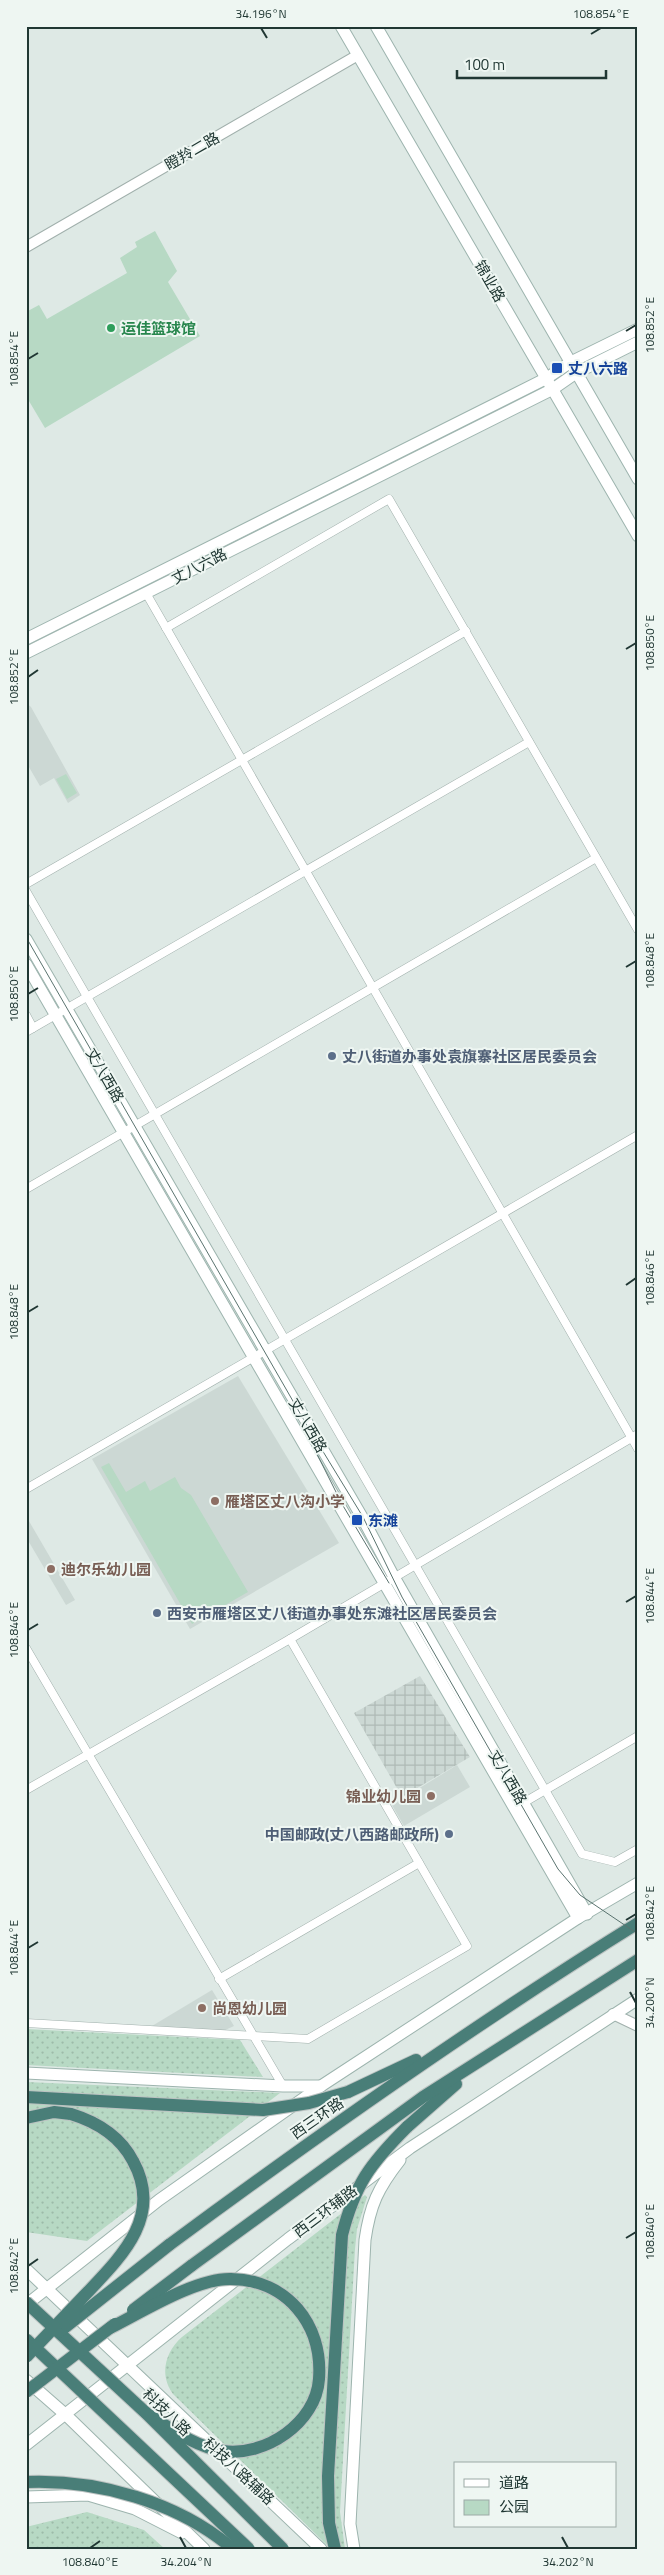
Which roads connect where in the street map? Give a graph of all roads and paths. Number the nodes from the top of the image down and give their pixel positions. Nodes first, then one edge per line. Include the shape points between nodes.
1 (342, 26) edge
2 (376, 26) edge
3 (358, 55) junction
4 (26, 246) edge
5 (638, 329) edge
6 (638, 342) edge
7 (571, 362) junction
8 (576, 373) junction
9 (550, 384) junction
10 (638, 479) edge
11 (638, 536) edge
12 (146, 593) junction
13 (166, 628) junction
14 (466, 631) junction
15 (26, 639) edge
16 (26, 653) edge
17 (529, 742) junction
18 (241, 761) junction
19 (596, 858) junction
20 (304, 872) junction
21 (26, 884) edge
22 (26, 891) edge
23 (638, 930) edge
24 (26, 939) edge
25 (26, 964) edge
26 (372, 989) junction
27 (88, 997) junction
28 (67, 1008) junction
29 (26, 1015) edge
30 (56, 1015) junction
31 (30, 1030) edge
32 (155, 1114) junction
33 (134, 1126) junction
34 (123, 1132) junction
35 (638, 1135) edge
36 (26, 1189) edge
37 (501, 1214) junction
38 (286, 1339) junction
39 (264, 1350) junction
40 (253, 1356) junction
41 (634, 1436) edge
42 (638, 1449) edge
43 (26, 1489) edge
44 (416, 1564) junction
45 (389, 1580) junction
46 (290, 1639) junction
47 (26, 1648) edge
48 (638, 1736) edge
49 (88, 1754) junction
50 (26, 1790) edge
51 (545, 1790) junction
52 (523, 1802) junction
53 (638, 1849) edge
54 (419, 1863) junction
55 (638, 1883) edge
56 (582, 1916) junction
57 (638, 1923) edge
58 (638, 1960) edge
59 (218, 1979) junction
60 (638, 1999) edge
61 (613, 2014) junction
62 (26, 2024) edge
63 (638, 2026) edge
64 (250, 2034) junction
65 (446, 2047) junction
66 (489, 2054) junction
67 (26, 2073) edge
68 (283, 2086) junction
69 (322, 2086) junction
70 (26, 2097) edge
71 (26, 2118) edge
72 (410, 2148) junction
73 (26, 2268) edge
74 (48, 2288) junction
75 (26, 2303) edge
76 (110, 2328) junction
77 (26, 2339) edge
78 (26, 2357) edge
79 (127, 2364) junction
80 (26, 2380) edge
81 (26, 2392) edge
82 (146, 2414) junction
83 (66, 2415) junction
84 (26, 2445) edge
85 (26, 2482) edge
86 (26, 2497) edge
87 (192, 2538) junction
88 (204, 2549) edge
89 (233, 2549) edge
90 (249, 2549) edge
91 (283, 2549) edge
92 (321, 2549) edge
93 (335, 2549) edge
94 (354, 2549) edge

1 - 3 main road, 锦业路
2 - 7 main road, 锦业路
3 - 4 street, 瞪羚二路
3 - 9 main road, 锦业路
5 - 7 main road, 丈八六路
6 - 8 main road, 丈八六路
7 - 8 main road, 锦业路
7 - 9 main road, 丈八六路
8 - 9 main road, 丈八六路
8 - 10 main road, 锦业路
9 - 11 main road, 锦业路
9 - 12 main road, 丈八六路
9 - 15 main road, 丈八六路
12 - 13 street
12 - 16 main road, 丈八六路
13 - 14 street via 388,498
13 - 18 street
14 - 17 street
14 - 18 street
17 - 19 street
17 - 20 street
18 - 20 street
18 - 21 street
19 - 23 street
19 - 26 street
20 - 26 street
20 - 27 street
22 - 27 street
24 - 28 main road, 丈八西路
25 - 30 main road, 丈八西路
26 - 32 street
26 - 37 street
27 - 28 street
27 - 32 street
28 - 30 street
28 - 33 main road, 丈八西路
29 - 31 street
30 - 31 street
30 - 34 main road, 丈八西路
32 - 33 street
32 - 38 street
33 - 34 street
33 - 39 main road, 丈八西路
34 - 36 street
34 - 40 main road, 丈八西路
35 - 37 street
37 - 38 street
37 - 41 street
38 - 39 street
38 - 44 street
39 - 40 street
39 - 45 main road, 丈八西路 via 362,1517
40 - 43 street
40 - 45 main road, 丈八西路
41 - 42 street
41 - 44 street
44 - 45 street
44 - 51 street
45 - 46 street
45 - 52 main road, 丈八西路
45 - 56 main road, 丈八西路
46 - 49 street
46 - 54 street
47 - 49 street
48 - 51 street
49 - 50 street
49 - 59 street
51 - 52 street
51 - 53 street via 582,1854 616,1862
52 - 56 main road, 丈八西路
54 - 59 street
54 - 64 street via 467,1946 308,2039
55 - 56 main road
56 - 69 main road
57 - 65 highway, 西三环路
58 - 66 highway
59 - 64 street
60 - 61 main road, 西三环辅路
61 - 63 street
61 - 72 main road, 西三环辅路
62 - 64 street
64 - 68 street
65 - 70 highway, bridge via 348,2092 309,2103 263,2110
65 - 78 highway, 西三环路, bridge via 170,2245
66 - 76 highway, bridge via 423,2097
66 - 93 highway, bridge via 378,2156 361,2179 348,2209 342,2235 328,2476 329,2523
67 - 68 main road
68 - 69 main road
69 - 74 main road via 159,2200
71 - 78 highway, bridge via 54,2112 87,2118 117,2138 128,2152 143,2191 140,2222 126,2251
72 - 79 main road, 西三环辅路
72 - 94 main road via 384,2181 369,2212 365,2240 350,2524
73 - 74 main road, 科技八路辅路
74 - 75 main road
74 - 79 main road, 科技八路辅路
75 - 82 highway, 科技八路, bridge
76 - 81 highway, bridge
76 - 82 highway, bridge via 194,2286 230,2278 255,2281 273,2288 304,2315 313,2334 319,2380 314,2399 290,2431 277,2441 249,2451 222,2451 195,2443
77 - 90 highway, bridge
79 - 83 main road, 西三环辅路
79 - 92 main road, 科技八路辅路
80 - 83 main road
82 - 91 highway, 科技八路, bridge
83 - 84 main road, 西三环辅路
83 - 87 main road
85 - 89 highway, bridge via 52,2480 113,2491 150,2503 203,2527
86 - 87 main road via 88,2495 135,2509
87 - 88 main road

